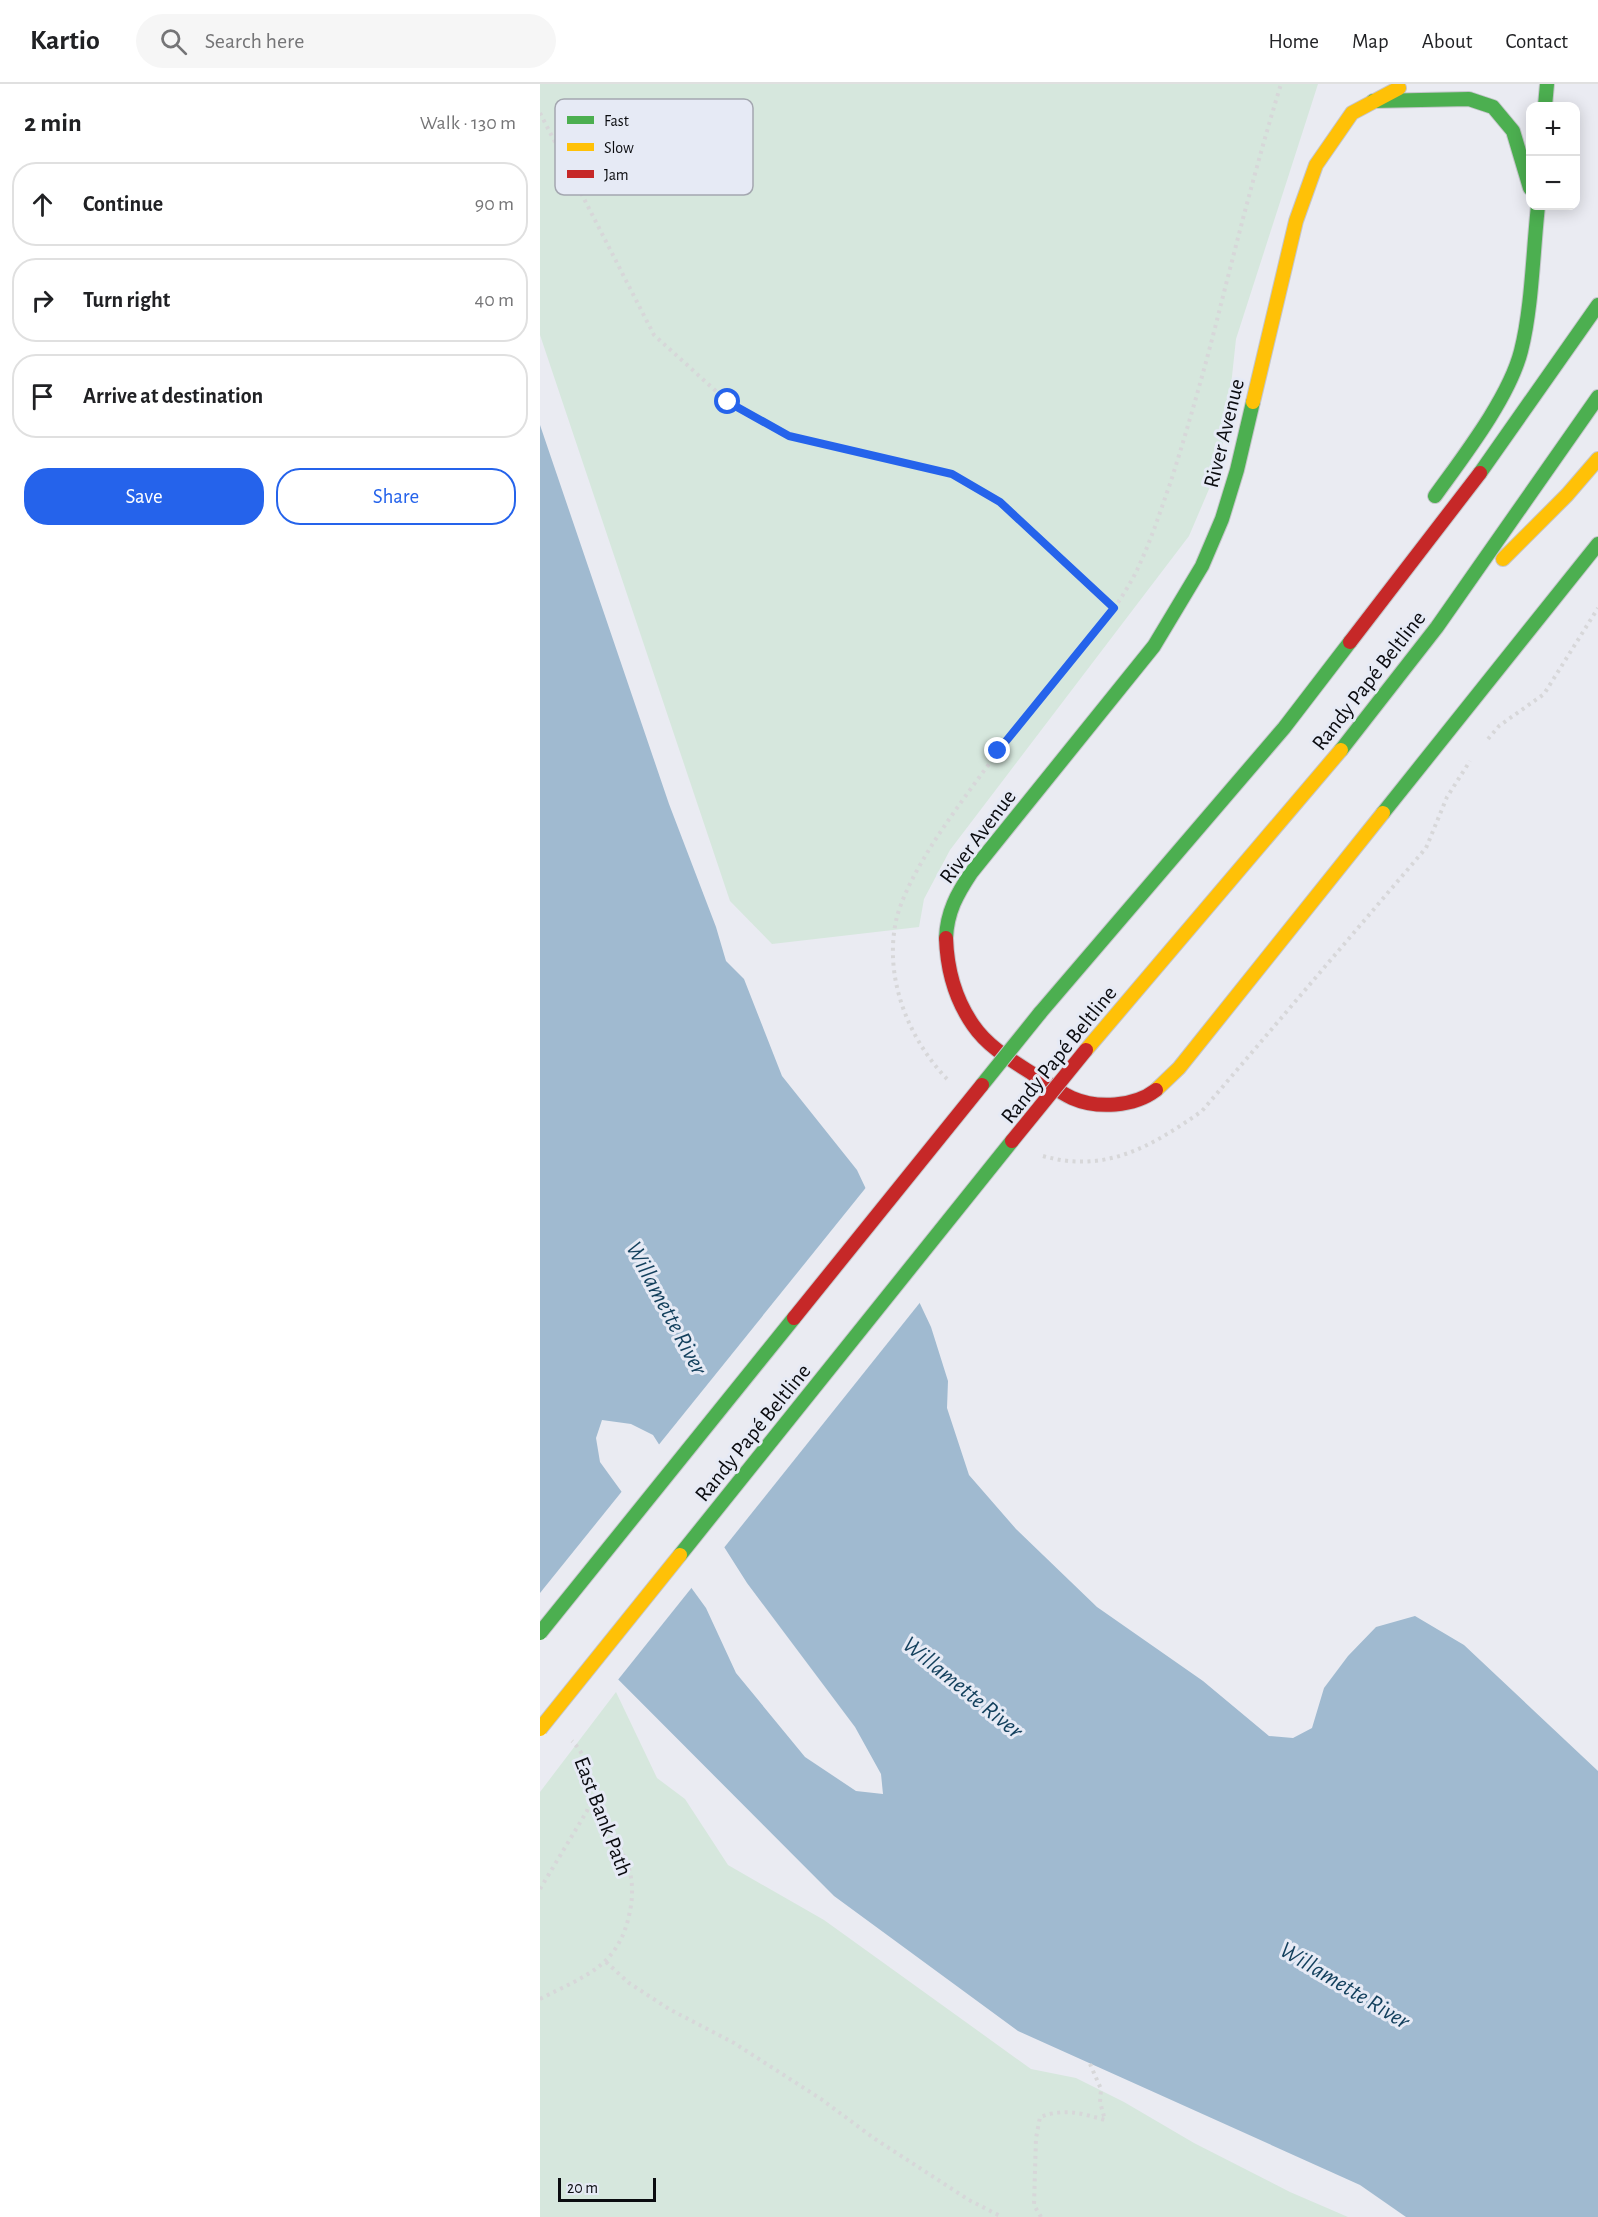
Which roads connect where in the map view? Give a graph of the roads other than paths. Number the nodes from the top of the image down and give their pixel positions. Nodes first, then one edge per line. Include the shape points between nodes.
1 (1407, 84) edge
2 (1547, 84) edge
3 (1373, 101) junction
4 (1545, 102) edge
5 (1526, 175) edge
6 (1537, 210) edge
7 (1598, 306) edge
8 (1598, 397) edge
9 (1598, 459) edge
10 (1427, 506) dead end
11 (1598, 544) edge
12 (1437, 627) junction
13 (1236, 762) dead end
14 (1157, 876) junction
15 (540, 1633) edge
16 (540, 1729) edge

1 - 3 main road, River Avenue
2 - 4 main road
3 - 5 main road via 1469,99 1492,107 1513,131
3 - 11 main road, River Avenue via 1352,113 1316,165 1308,184 1237,470 1202,566 1155,646 971,873 954,901 947,955 951,975 964,1012 984,1038 1028,1071 1077,1100 1106,1104 1150,1096 1179,1068
6 - 10 main road via 1521,352 1506,389
7 - 14 main road, Randy Papé Beltline via 1495,454 1291,718
8 - 12 main road, Randy Papé Beltline
9 - 12 main road
12 - 16 main road, Randy Papé Beltline, bridge via 1324,771 1086,1050
13 - 14 main road
14 - 15 main road, Randy Papé Beltline, bridge via 1040,1013

